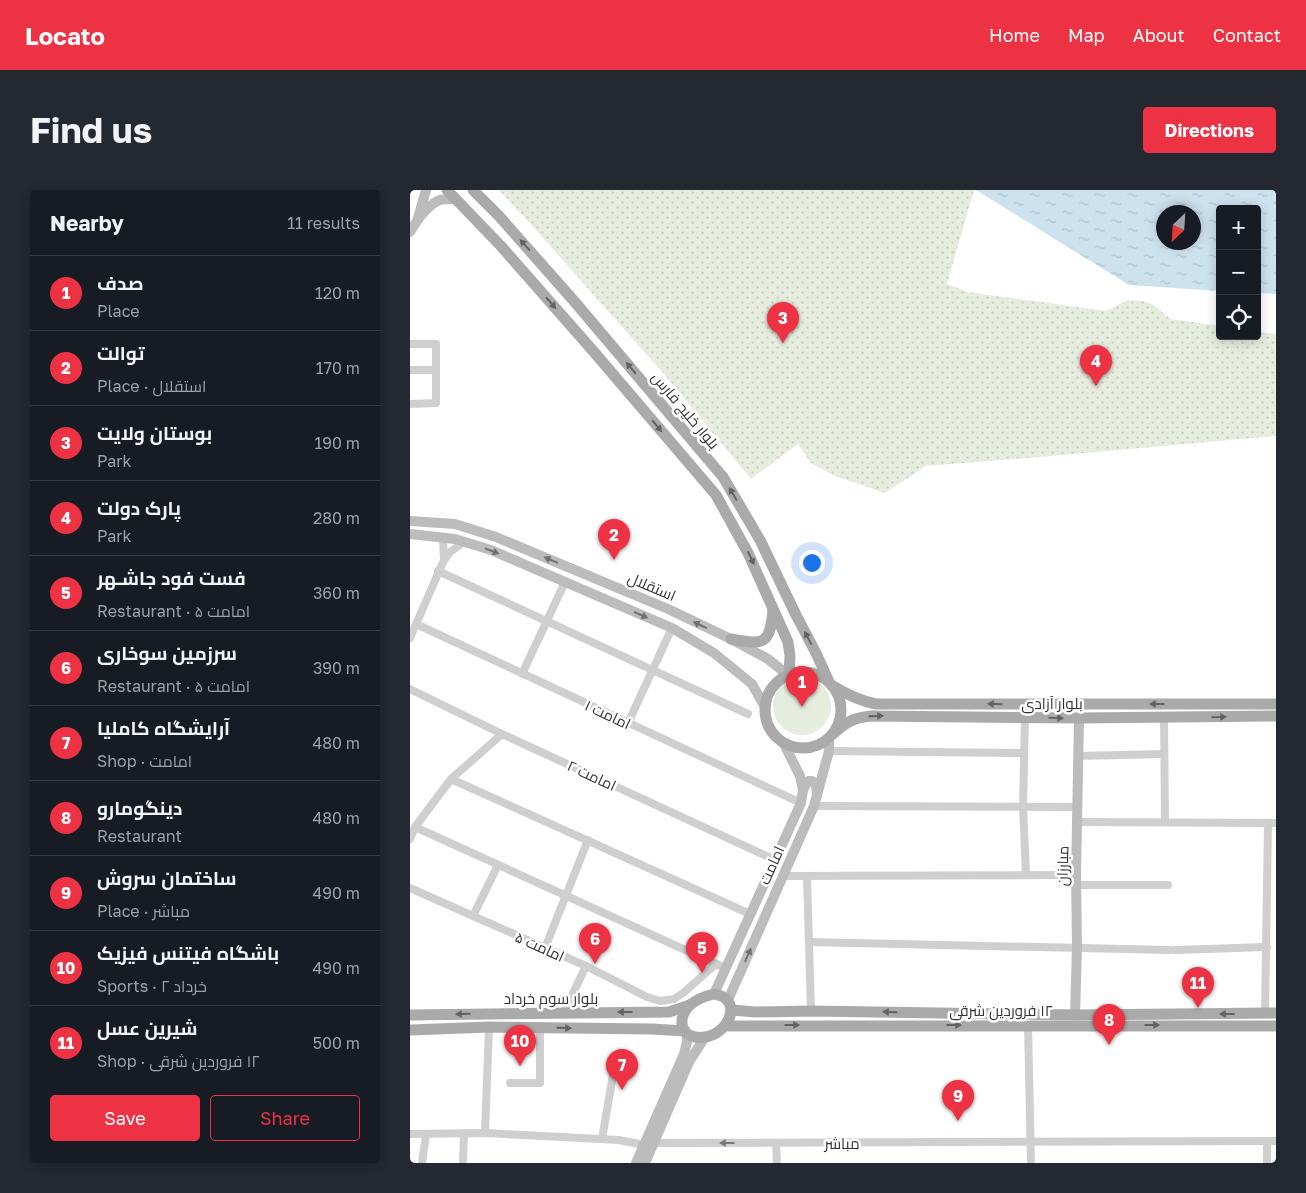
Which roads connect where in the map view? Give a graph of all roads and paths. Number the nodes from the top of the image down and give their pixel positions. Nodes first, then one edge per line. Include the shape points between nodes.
1 (426, 190) edge
2 (447, 190) edge
3 (474, 190) edge
4 (456, 199) junction
5 (418, 219) junction
6 (410, 232) edge
7 (410, 344) edge
8 (410, 370) edge
9 (436, 370) junction
10 (410, 404) edge
11 (410, 520) edge
12 (410, 534) edge
13 (443, 537) junction
14 (464, 542) junction
15 (444, 560) junction
16 (438, 571) junction
17 (565, 582) junction
18 (774, 608) junction
19 (547, 621) junction
20 (416, 624) junction
21 (672, 628) junction
22 (410, 638) edge
23 (731, 639) junction
24 (652, 670) junction
25 (522, 674) junction
26 (789, 674) junction
27 (831, 684) junction
28 (410, 689) edge
29 (1276, 704) edge
30 (764, 707) junction
31 (748, 714) dead end
32 (1276, 716) edge
33 (1025, 717) junction
34 (1079, 718) junction
35 (1164, 718) junction
36 (628, 723) junction
37 (502, 734) junction
38 (831, 736) junction
39 (784, 744) junction
40 (829, 751) junction
41 (1024, 753) junction
42 (1164, 754) junction
43 (1078, 756) junction
44 (452, 779) junction
45 (803, 790) junction
46 (816, 801) junction
47 (801, 803) junction
48 (1023, 807) junction
49 (1077, 807) junction
50 (1078, 822) junction
51 (1165, 822) junction
52 (1272, 823) edge
53 (415, 827) junction
54 (410, 839) edge
55 (588, 840) junction
56 (775, 860) junction
57 (498, 865) junction
58 (1026, 875) junction
59 (783, 876) junction
60 (807, 876) junction
61 (1076, 880) junction
62 (1168, 885) dead end
63 (410, 888) edge
64 (566, 896) junction
65 (750, 914) junction
66 (473, 916) junction
67 (1267, 924) junction
68 (1276, 924) edge
69 (808, 942) junction
70 (1077, 947) junction
71 (1267, 947) junction
72 (545, 948) junction
73 (586, 966) junction
74 (721, 966) junction
75 (714, 994) junction
76 (690, 1004) junction
77 (729, 1005) junction
78 (811, 1011) junction
79 (564, 1012) junction
80 (648, 1012) junction
81 (756, 1012) junction
82 (1271, 1013) edge
83 (410, 1015) edge
84 (1074, 1015) junction
85 (758, 1025) junction
86 (1028, 1025) junction
87 (726, 1026) junction
88 (1276, 1026) edge
89 (488, 1027) junction
90 (540, 1027) junction
91 (652, 1029) junction
92 (410, 1030) edge
93 (686, 1033) junction
94 (705, 1037) junction
95 (613, 1075) dead end
96 (510, 1083) dead end
97 (464, 1133) junction
98 (485, 1133) junction
99 (410, 1134) edge
100 (426, 1135) junction
101 (602, 1139) junction
102 (1267, 1141) junction
103 (1276, 1141) edge
104 (1030, 1142) junction
105 (776, 1143) junction
106 (648, 1144) junction
107 (422, 1163) edge
108 (463, 1163) edge
109 (636, 1163) edge
110 (644, 1163) edge
111 (777, 1163) edge
112 (1030, 1163) edge
113 (1267, 1163) edge

1 - 5 street
2 - 4 main road
27 -> 3 main road, بلوار خلیج فارس via 760,540 722,477 574,301
4 - 5 street via 438,201
4 -> 18 main road via 594,352 716,495
5 - 6 street
7 - 9 street via 436,344
8 - 9 street
9 - 10 street via 436,403
23 -> 11 street, استقلال via 496,537 455,524
12 - 13 street, استقلال
13 - 14 street, استقلال
13 - 15 street
14 - 15 street
14 -> 17 street, استقلال via 491,550
15 - 16 street
16 - 19 street
16 - 20 street
17 - 19 street
17 -> 21 street, استقلال
18 - 23 main road via 767,638 757,642
18 - 26 main road via 788,642
19 - 24 street
19 - 25 street
20 - 22 street
20 - 25 street, امامت ۱
21 - 24 street
21 - 30 street, استقلال via 714,653 752,684
23 - 26 street, استقلال
24 - 31 street
24 - 36 street
25 - 36 street, امامت ۱
26 - 27 main road via 810,672
26 - 30 main road via 773,685
29 -> 27 main road, بلوار آزادی via 876,704 865,702
27 - 38 main road via 839,697 841,710 839,723
28 - 37 street, امامت ۲
30 - 39 main road via 771,732
35 -> 32 main road, بلوار آزادی
33 -> 34 main road, بلوار آزادی
38 -> 33 main road, بلوار آزادی via 850,720 860,717
33 - 41 street
34 - 35 main road, بلوار آزادی
34 - 43 street, مبارزان
35 - 42 street
36 - 47 street, امامت ۱
37 - 44 street
37 - 56 street, امامت ۲
38 - 39 main road via 812,747
38 - 40 street, امامت
39 - 45 street, امامت via 800,776
40 - 41 street
40 - 46 street, امامت
41 - 48 street
42 - 43 street
42 - 51 street
43 - 49 street, مبارزان
44 - 53 street
44 - 55 street
45 - 46 street via 808,782 816,784
45 - 47 street, امامت
46 - 48 street
46 - 59 street, امامت
47 - 56 street, امامت
48 - 49 street
48 - 58 street
49 - 50 street, مبارزان
50 - 51 street
50 - 61 street, مبارزان
51 - 52 street
52 - 67 street
53 - 54 street
53 - 57 street
55 - 64 street
55 - 65 street
56 - 65 street, امامت
57 - 64 street
57 - 66 street
58 - 60 street
58 - 61 street
59 - 60 street
77 -> 59 street, امامت
60 - 69 street
61 - 62 street
61 - 70 street, مبارزان
63 - 66 street, امامت ۵
64 - 72 street
64 - 74 street
65 - 74 street, امامت
66 - 72 street, امامت ۵
67 - 68 street
67 - 71 street
69 - 70 street
69 - 78 street
70 - 71 street via 1172,950
70 - 84 street, مبارزان
71 - 82 street
72 - 73 street, امامت ۵
73 - 74 street, امامت ۵ via 660,1001 674,999
73 - 79 street
74 - 75 street, امامت
75 - 76 main road
75 - 77 main road via 722,996
76 - 80 main road, بلوار سوم خرداد via 669,1012
76 - 93 main road via 682,1018 682,1028
77 - 81 main road, ١٢ فروردین شرقی
77 - 87 main road
78 - 81 main road, ١٢ فروردین شرقی
84 -> 78 main road, ١٢ فروردین شرقی
80 -> 79 main road, بلوار سوم خرداد
79 -> 83 main road, بلوار سوم خرداد
80 - 91 main road via 656,1019
81 - 85 main road via 748,1019
82 -> 84 main road, ١٢ فروردین شرقی
85 -> 86 main road, ١٢ فروردین شرقی
85 - 87 main road, ١٢ فروردین شرقی
86 -> 88 main road, ١٢ فروردین شرقی
86 - 104 street
87 - 94 main road
89 - 90 main road, بلوار سوم خرداد
89 - 92 main road, بلوار سوم خرداد
89 - 98 street
90 -> 91 main road, بلوار سوم خرداد
90 - 96 street via 540,1083
91 - 93 main road, بلوار سوم خرداد
93 - 94 main road via 692,1037
93 - 106 street via 684,1054
94 - 106 street via 688,1062
95 - 101 street
97 - 98 street, مباشر
97 - 100 street, مباشر
97 - 108 street
98 - 101 street, مباشر
99 - 100 street, مباشر
100 - 107 street
101 - 106 street, مباشر
102 - 103 street, مباشر
102 - 104 street, مباشر
102 - 113 street
104 - 105 street, مباشر
104 - 112 street
105 -> 106 street, مباشر
105 - 111 street
106 - 109 street
106 - 110 street

